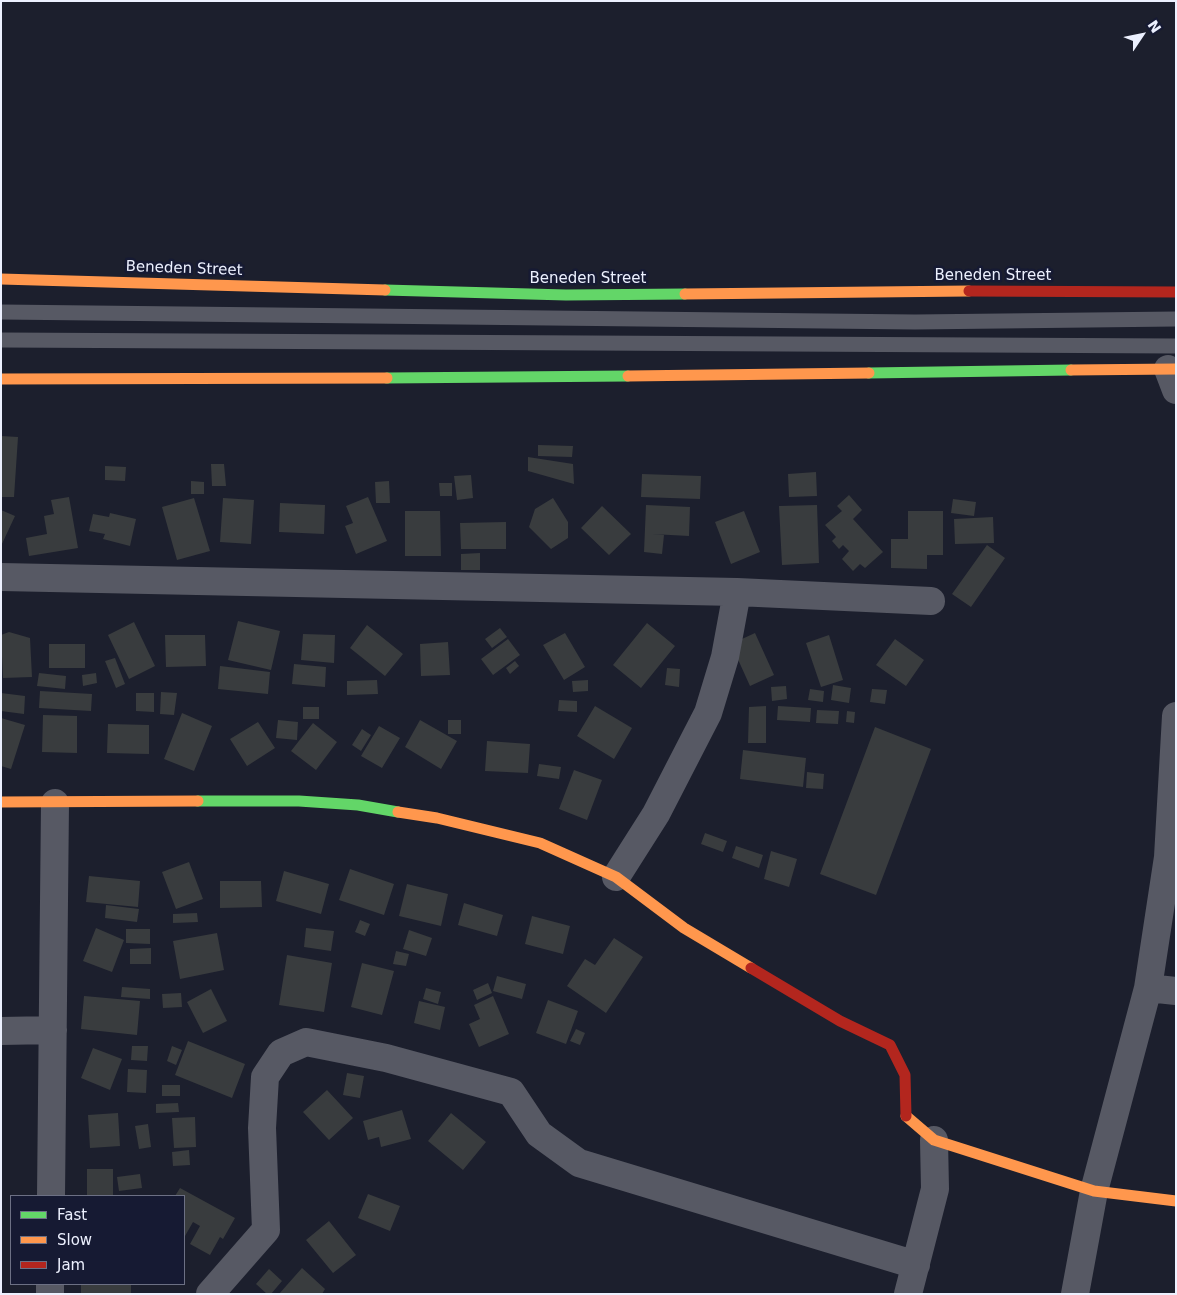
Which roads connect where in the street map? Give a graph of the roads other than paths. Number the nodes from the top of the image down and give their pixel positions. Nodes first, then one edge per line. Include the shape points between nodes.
1 (1, 278) edge
2 (1176, 292) edge
3 (1, 312) edge
4 (1176, 319) edge
5 (1, 340) edge
6 (1174, 368) edge
7 (1, 380) edge
8 (1, 577) edge
9 (737, 592) junction
10 (930, 602) dead end
11 (1176, 716) edge
12 (1, 802) edge
13 (55, 803) junction
14 (1172, 858) edge
15 (616, 877) junction
16 (1148, 988) junction
17 (1176, 991) edge
18 (53, 1030) junction
19 (1, 1031) edge
20 (934, 1140) junction
21 (1094, 1191) junction
22 (51, 1195) edge
23 (1176, 1201) edge
24 (916, 1265) junction
25 (210, 1294) edge
26 (908, 1294) edge
27 (1075, 1294) edge

1 - 2 main road, Beneden Street via 566,295
3 - 4 lane via 915,322
5 - 6 lane
6 - 7 main road via 539,377
8 - 9 street
9 - 10 street
9 - 15 street via 725,657 708,713 656,814
11 - 14 street
12 - 13 main road
13 - 15 main road via 299,801 358,805 437,818 540,843
13 - 18 street
14 - 16 street
15 - 20 main road via 684,928 840,1021 890,1044 905,1075 906,1116
16 - 17 street
16 - 21 street
18 - 19 street
18 - 22 street
20 - 21 main road
20 - 24 street via 935,1189
21 - 23 main road
21 - 27 street
24 - 25 street via 579,1163 539,1134 511,1092 386,1058 306,1042 281,1053 265,1077 262,1128 266,1230
24 - 26 street

